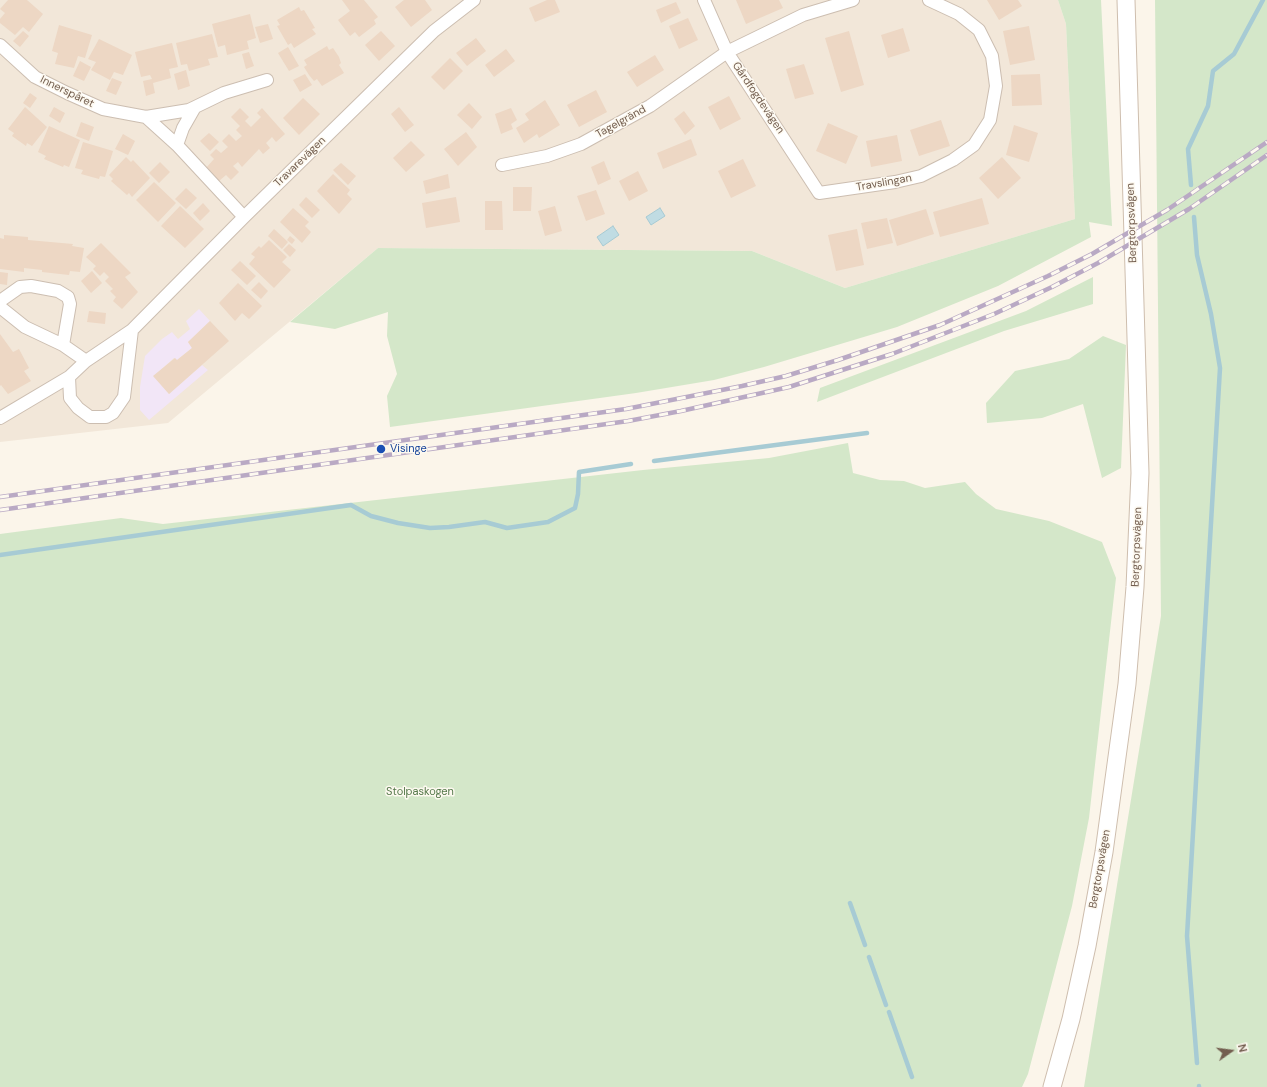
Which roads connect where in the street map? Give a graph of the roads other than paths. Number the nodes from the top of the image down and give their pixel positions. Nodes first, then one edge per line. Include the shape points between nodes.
1 (474, 0) edge
2 (704, 0) edge
3 (853, 0) edge
4 (929, 0) edge
5 (1126, 0) edge
6 (0, 45) edge
7 (727, 52) junction
8 (267, 80) dead end
9 (195, 107) junction
10 (146, 117) junction
11 (177, 145) junction
12 (502, 165) dead end
13 (819, 193) joint
14 (244, 217) junction
15 (0, 301) edge
16 (0, 307) edge
17 (132, 330) junction
18 (63, 345) junction
19 (86, 361) junction
20 (69, 377) junction
21 (0, 418) edge
22 (1052, 1087) edge

1 - 14 street, Travarevägen via 434,31
2 - 7 street, Gårdfogdevägen
3 - 7 street via 803,15
4 - 13 street, Travslingan via 959,14 979,30 992,56 996,86 990,120 974,145 953,160 921,176
5 - 22 main road, Bergtorpsvägen via 1140,473 1135,587 1127,684 1104,852 1071,1019
6 - 10 street, Innerspåret via 35,76 67,93 103,109
7 - 12 street, Tagelgränd via 650,106 581,144 547,156
7 - 13 street, Gårdfogdevägen
8 - 9 street, Innerspåret via 224,93
9 - 10 street, Innerspåret
9 - 11 street
10 - 11 street
11 - 14 street
14 - 17 street, Travarevägen
15 - 18 street via 20,287 31,286 58,291 68,297 70,304
16 - 18 street via 25,327
17 - 19 street, Travarevägen
17 - 20 street via 124,397 113,413 106,417 90,416 78,408 70,398
18 - 19 street
19 - 20 street, Travarevägen
20 - 21 street, Travarevägen

